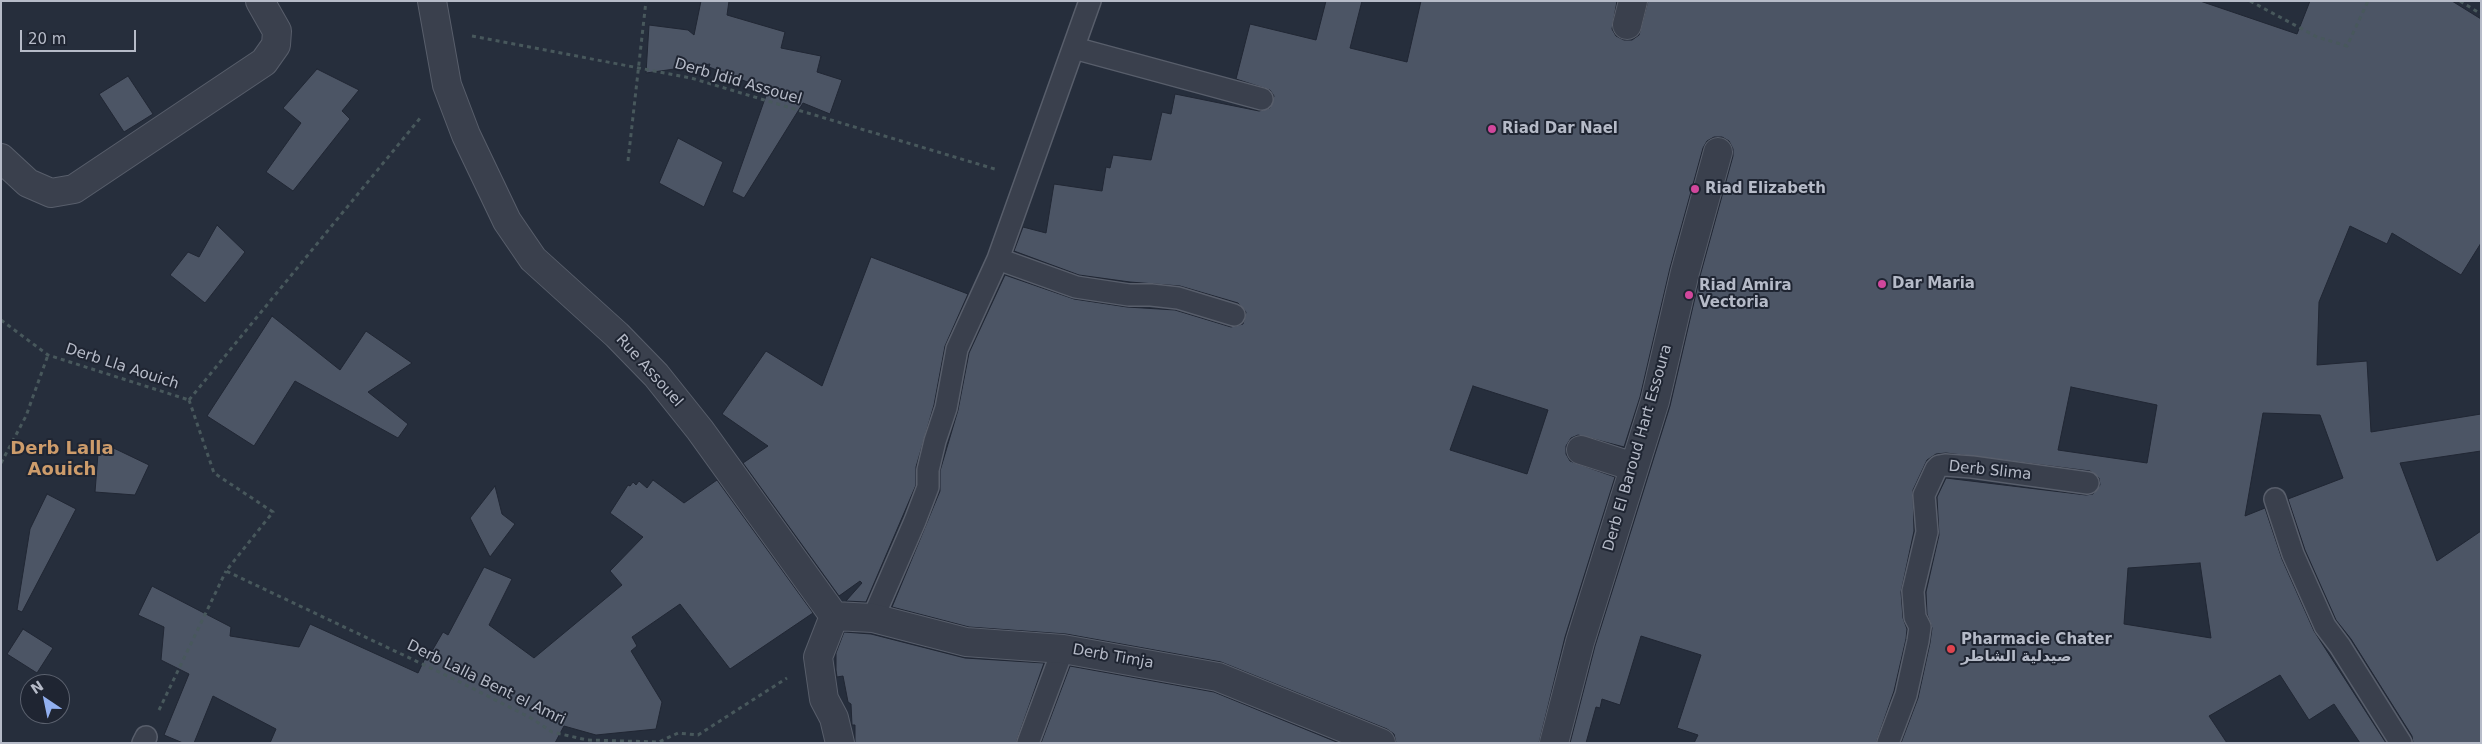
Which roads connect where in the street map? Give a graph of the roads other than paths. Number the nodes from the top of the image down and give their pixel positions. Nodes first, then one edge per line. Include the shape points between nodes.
1 (260, 1) edge
2 (432, 1) edge
3 (1090, 1) edge
4 (1074, 48) junction
5 (1262, 99) dead end
6 (1718, 152) dead end
7 (1, 158) edge
8 (998, 259) junction
9 (1234, 315) dead end
10 (1581, 450) dead end
11 (1634, 467) junction
12 (2088, 483) dead end
13 (2275, 499) dead end
14 (834, 616) junction
15 (873, 618) junction
16 (1063, 649) junction
17 (840, 743) edge
18 (1028, 743) edge
19 (1381, 743) edge
20 (1554, 743) edge
21 (1888, 743) edge
22 (2401, 743) edge

1 - 7 street via 277,31 276,45 264,62 74,189 51,193 28,183
2 - 14 street, Rue Assouel via 447,85 489,188 507,222 533,259 656,375 700,430
3 - 4 lane
4 - 5 lane
4 - 8 lane
6 - 11 street, Derb El Baroud Hart Essoura via 1685,272 1655,401
8 - 9 lane via 1076,287 1129,296 1178,298
8 - 15 lane via 957,349 946,408 928,470 928,487
10 - 11 street
11 - 20 street, Derb El Baroud Hart Essoura via 1580,642
12 - 21 lane, Derb Slima via 1972,467 1945,465 1936,469 1924,495 1927,532 1913,591 1915,617 1920,627 1918,641 1906,695
13 - 22 lane via 2292,554 2325,626
14 - 15 street, Derb Timja
14 - 17 street via 818,657 824,699 834,718
15 - 16 street, Derb Timja via 966,642
16 - 18 lane
16 - 19 street, Derb Timja via 1218,677

